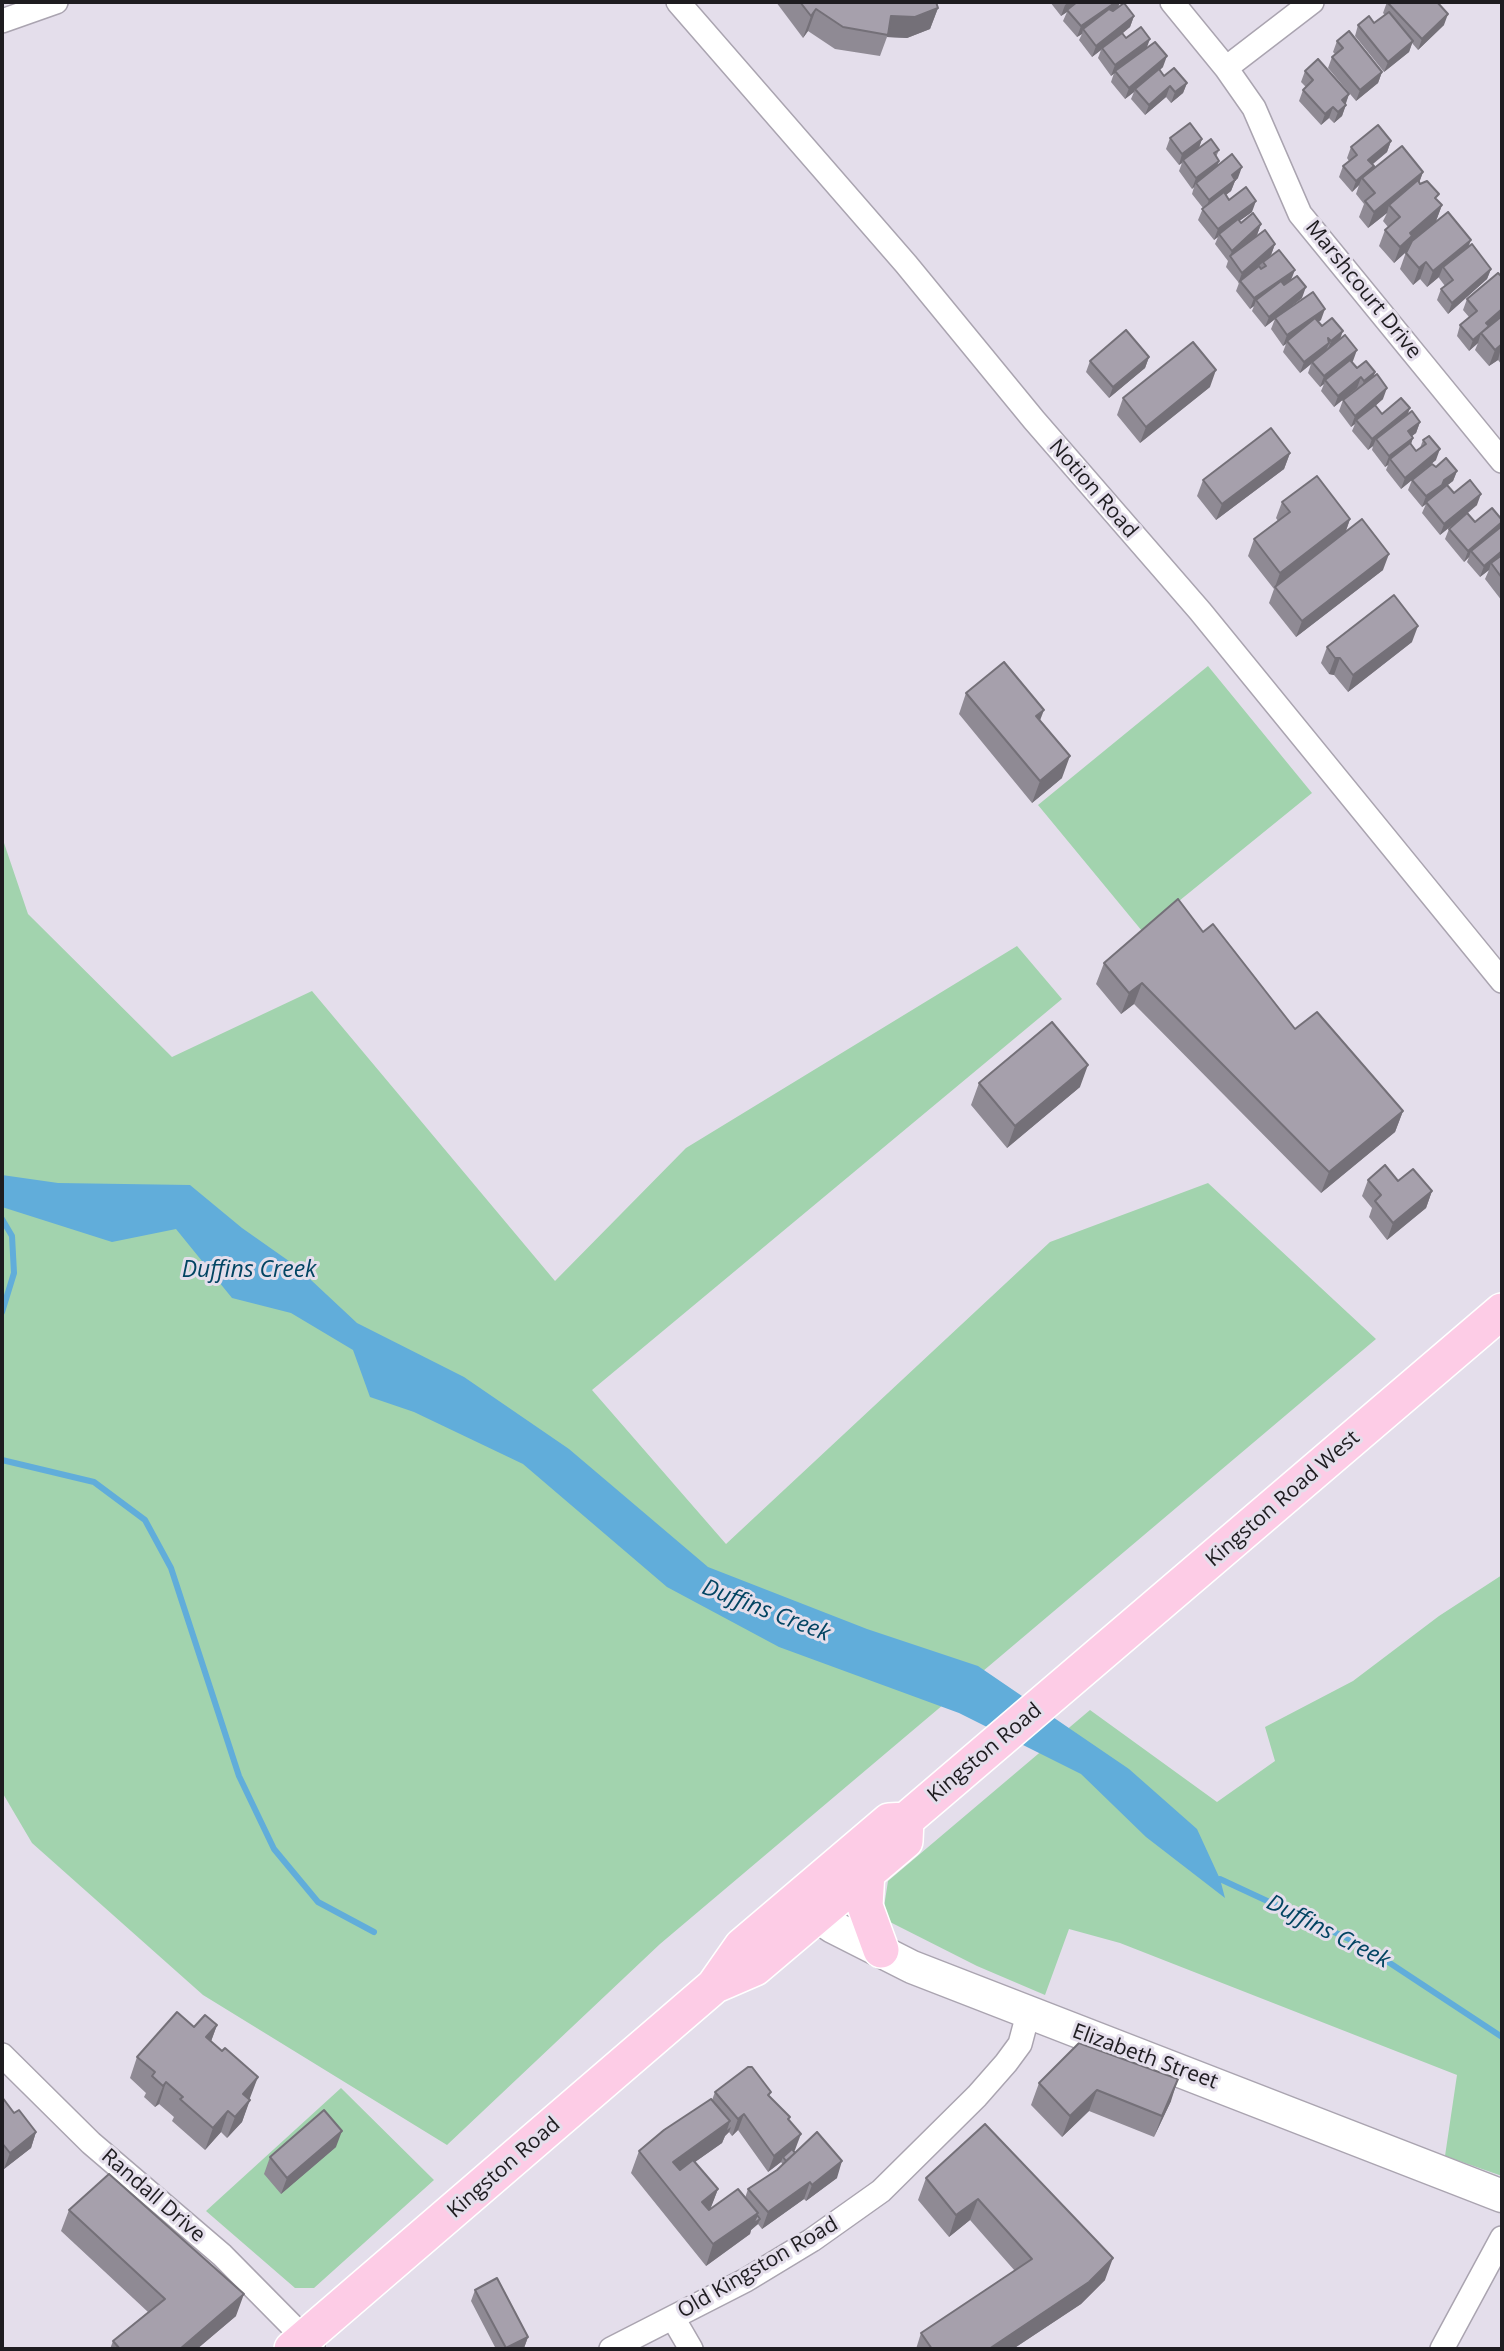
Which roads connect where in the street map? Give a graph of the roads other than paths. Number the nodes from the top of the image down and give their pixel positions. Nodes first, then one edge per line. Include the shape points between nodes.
1 (56, 2) edge
2 (678, 2) edge
3 (1172, 2) edge
4 (1312, 2) edge
5 (2, 21) edge
6 (1226, 68) junction
7 (1502, 461) edge
8 (1502, 981) edge
9 (1502, 1311) edge
10 (1064, 1687) joint
11 (906, 1820) junction
12 (867, 1872) junction
13 (808, 1906) junction
14 (881, 1950) junction
15 (1028, 2014) junction
16 (2, 2055) edge
17 (1502, 2196) edge
18 (1502, 2238) edge
19 (673, 2318) junction
20 (304, 2346) edge
21 (611, 2349) edge
22 (691, 2349) edge
23 (1442, 2349) edge

1 - 5 street
2 - 8 street, Notion Road via 1200,611
3 - 6 street, Marshcourt Drive
4 - 6 street
6 - 7 street, Marshcourt Drive via 1254,108 1300,214
9 - 10 main road, Kingston Road West
10 - 11 main road, Kingston Road
11 - 12 main road via 905,1841
11 - 13 main road via 889,1821
12 - 13 main road
12 - 14 main road via 865,1906
13 - 14 street, Elizabeth Street
13 - 20 main road, Kingston Road via 742,1946 714,1986
14 - 15 street, Elizabeth Street
15 - 17 street, Elizabeth Street
15 - 19 street, Old Kingston Road via 1020,2044 1006,2063 881,2191 812,2241
16 - 20 street, Randall Drive via 91,2143 222,2255
18 - 23 street
19 - 21 street, Old Kingston Road
19 - 22 street

